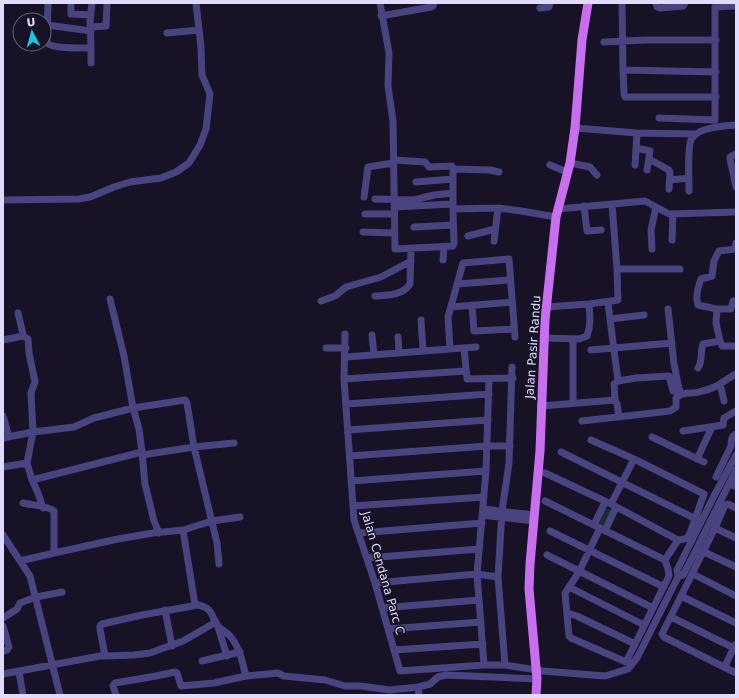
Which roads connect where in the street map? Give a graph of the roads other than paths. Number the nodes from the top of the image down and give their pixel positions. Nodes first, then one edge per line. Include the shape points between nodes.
1 (71, 3) edge
2 (92, 3) edge
3 (107, 3) edge
4 (196, 3) edge
5 (380, 3) edge
6 (434, 3) edge
7 (550, 3) edge
8 (588, 3) edge
9 (622, 3) edge
10 (656, 3) edge
11 (685, 3) edge
12 (715, 5) edge
13 (736, 6) edge
14 (540, 8) edge
15 (91, 15) junction
16 (381, 16) junction
17 (52, 25) edge
18 (91, 29) junction
19 (199, 30) junction
20 (167, 33) dead end
21 (622, 40) junction
22 (716, 40) junction
23 (604, 42) dead end
24 (52, 45) edge
25 (91, 48) junction
26 (91, 63) dead end
27 (623, 70) junction
28 (716, 72) junction
29 (716, 97) junction
30 (659, 118) dead end
31 (736, 125) edge
32 (575, 128) junction
33 (637, 133) junction
34 (696, 134) junction
35 (636, 148) junction
36 (736, 154) edge
37 (649, 159) junction
38 (393, 162) junction
39 (570, 162) junction
40 (550, 165) dead end
41 (636, 165) dead end
42 (453, 169) junction
43 (647, 170) dead end
44 (499, 172) dead end
45 (568, 172) junction
46 (597, 175) dead end
47 (689, 178) junction
48 (453, 179) junction
49 (670, 180) junction
50 (416, 182) dead end
51 (736, 187) edge
52 (669, 188) dead end
53 (689, 191) dead end
54 (453, 193) junction
55 (364, 197) dead end
56 (374, 199) dead end
57 (3, 200) edge
58 (393, 200) junction
59 (612, 204) junction
60 (453, 206) junction
61 (584, 206) junction
62 (656, 207) junction
63 (498, 208) junction
64 (394, 211) junction
65 (736, 212) edge
66 (557, 213) junction
67 (365, 214) dead end
68 (673, 214) junction
69 (453, 225) junction
70 (414, 227) dead end
71 (495, 229) junction
72 (601, 230) dead end
73 (362, 232) dead end
74 (394, 233) junction
75 (468, 236) dead end
76 (672, 240) dead end
77 (494, 241) dead end
78 (736, 243) edge
79 (444, 247) junction
80 (411, 249) junction
81 (652, 249) dead end
82 (444, 260) dead end
83 (411, 261) junction
84 (617, 269) junction
85 (680, 269) dead end
86 (510, 280) junction
87 (457, 284) junction
88 (375, 296) dead end
89 (110, 299) dead end
90 (321, 301) dead end
91 (733, 301) dead end
92 (512, 302) junction
93 (608, 302) junction
94 (589, 304) junction
95 (472, 305) junction
96 (451, 307) junction
97 (546, 307) junction
98 (668, 309) dead end
99 (717, 309) junction
100 (734, 309) edge
101 (18, 313) dead end
102 (644, 315) dead end
103 (610, 319) junction
104 (421, 320) dead end
105 (514, 329) junction
106 (345, 334) dead end
107 (372, 335) dead end
108 (22, 336) junction
109 (515, 337) dead end
110 (398, 338) dead end
111 (545, 338) junction
112 (3, 340) edge
113 (573, 340) junction
114 (720, 341) junction
115 (672, 343) junction
116 (736, 346) edge
117 (476, 347) dead end
118 (326, 348) dead end
119 (346, 348) junction
120 (464, 348) junction
121 (450, 349) junction
122 (614, 349) junction
123 (591, 350) dead end
124 (423, 351) junction
125 (399, 353) junction
126 (374, 355) junction
127 (346, 357) junction
128 (512, 368) dead end
129 (698, 368) dead end
130 (466, 371) junction
131 (736, 374) edge
132 (513, 378) junction
133 (344, 379) junction
134 (489, 379) junction
135 (618, 382) junction
136 (720, 384) junction
137 (680, 393) junction
138 (489, 394) junction
139 (615, 400) junction
140 (724, 401) dead end
141 (574, 403) junction
142 (346, 404) junction
143 (541, 406) junction
144 (133, 408) junction
145 (736, 411) edge
146 (3, 416) edge
147 (619, 417) junction
148 (488, 420) junction
149 (582, 421) dead end
150 (723, 425) junction
151 (712, 427) junction
152 (348, 430) junction
153 (683, 431) dead end
154 (34, 432) junction
155 (735, 436) edge
156 (6, 437) edge
157 (652, 437) dead end
158 (591, 440) dead end
159 (234, 443) dead end
160 (487, 446) junction
161 (510, 446) junction
162 (194, 447) junction
163 (561, 452) dead end
164 (142, 454) junction
165 (736, 455) edge
166 (350, 456) junction
167 (634, 459) junction
168 (697, 459) junction
169 (704, 462) dead end
170 (27, 463) junction
171 (3, 467) edge
172 (736, 470) edge
173 (486, 471) junction
174 (545, 473) dead end
175 (716, 477) dead end
176 (32, 480) junction
177 (352, 481) junction
178 (623, 483) junction
179 (484, 497) junction
180 (545, 501) dead end
181 (23, 503) dead end
182 (611, 504) junction
183 (354, 506) junction
184 (43, 508) junction
185 (736, 508) edge
186 (482, 512) junction
187 (502, 514) junction
188 (240, 517) dead end
189 (534, 518) junction
190 (696, 519) junction
191 (212, 521) junction
192 (482, 523) junction
193 (600, 528) junction
194 (715, 528) junction
195 (183, 530) junction
196 (550, 531) dead end
197 (359, 532) junction
198 (158, 533) junction
199 (4, 537) edge
200 (736, 538) edge
201 (678, 540) junction
202 (479, 549) junction
203 (700, 550) junction
204 (672, 551) junction
205 (590, 552) junction
206 (54, 553) junction
207 (547, 555) dead end
208 (684, 556) junction
209 (367, 558) junction
210 (665, 560) junction
211 (691, 560) junction
212 (20, 561) junction
213 (218, 564) dead end
214 (736, 567) edge
215 (579, 572) junction
216 (477, 574) junction
217 (692, 574) junction
218 (678, 577) junction
219 (498, 578) junction
220 (375, 583) junction
221 (569, 587) junction
222 (664, 587) junction
223 (62, 592) dead end
224 (681, 596) junction
225 (736, 596) edge
226 (36, 597) junction
227 (479, 600) junction
228 (195, 605) junction
229 (382, 608) junction
230 (653, 608) junction
231 (165, 610) junction
232 (567, 613) junction
233 (671, 617) junction
234 (3, 618) edge
235 (481, 622) junction
236 (736, 623) edge
237 (217, 625) junction
238 (644, 625) junction
239 (3, 626) edge
240 (388, 629) junction
241 (482, 644) junction
242 (635, 644) junction
243 (172, 646) junction
244 (735, 647) edge
245 (3, 650) edge
246 (394, 650) junction
247 (240, 652) junction
248 (105, 656) junction
249 (226, 656) junction
250 (202, 661) dead end
251 (53, 665) junction
252 (484, 665) junction
253 (505, 665) junction
254 (725, 666) junction
255 (536, 670) junction
256 (19, 672) junction
257 (736, 672) edge
258 (3, 674) edge
259 (246, 676) junction
260 (537, 679) junction
261 (418, 687) junction
262 (23, 695) edge
263 (60, 695) edge
264 (116, 695) edge
265 (419, 695) edge
266 (536, 695) edge

1 - 15 street via 71,14
2 - 15 street
3 - 18 street via 106,25
4 - 19 street
5 - 16 street
6 - 16 street via 431,7
7 - 14 street via 548,7
8 - 32 main road, Jalan Pasir Randu via 582,40
9 - 21 street
10 - 11 street via 660,8 683,6
12 - 13 street
12 - 22 street
15 - 18 street
16 - 38 street via 389,53 388,86 393,121
17 - 18 street
18 - 25 street
19 - 20 street
19 - 57 street via 202,76 210,94 210,104 204,136 189,163 161,178 130,182 90,197
21 - 22 street
21 - 23 street
21 - 27 street
22 - 28 street
24 - 25 street
25 - 26 street
27 - 28 street
27 - 29 street via 625,97
28 - 29 street
29 - 30 street via 715,120
31 - 34 street via 715,126
32 - 33 street
32 - 39 main road, Jalan Pasir Randu
33 - 34 street
33 - 35 street
34 - 47 street via 690,140
35 - 37 street via 650,151
35 - 41 street
36 - 51 street via 730,157
37 - 43 street
37 - 49 street via 669,170
38 - 42 street via 425,162 430,167 450,165
38 - 55 street via 368,167
38 - 58 street
39 - 45 main road, Jalan Pasir Randu
39 - 46 street via 590,167
40 - 45 street
42 - 44 street
42 - 48 street
45 - 66 main road, Jalan Pasir Randu
47 - 49 street
47 - 53 street
48 - 50 street
48 - 54 street
49 - 52 street
54 - 58 street via 423,199
54 - 60 street
56 - 58 street
58 - 64 street
59 - 61 street
59 - 62 street via 645,201
59 - 84 street
60 - 63 street
60 - 64 street
60 - 69 street
61 - 66 street
61 - 72 street via 587,231
62 - 68 street
62 - 81 street via 651,230
63 - 66 street
63 - 71 street
64 - 67 street
64 - 74 street
65 - 68 street
66 - 97 main road, Jalan Pasir Randu
68 - 76 street
69 - 70 street
69 - 79 street via 454,245
71 - 75 street
71 - 77 street
73 - 74 street
74 - 80 street via 394,249
78 - 99 street via 735,249 719,251 714,261 712,276 701,279 698,286 698,305
79 - 80 street
79 - 82 street
80 - 83 street
83 - 88 street via 410,284 405,291
83 - 90 street via 381,277 346,287 335,296
84 - 85 street
84 - 93 street via 618,300
86 - 87 street
86 - 87 street via 509,259 463,263
86 - 92 street
87 - 96 street
89 - 144 street
91 - 100 street
92 - 95 street
92 - 105 street
93 - 94 street
93 - 103 street
94 - 97 street
94 - 113 street via 591,319 587,336
95 - 96 street
95 - 105 street via 474,331
96 - 121 street via 448,317
97 - 111 main road, Jalan Pasir Randu
98 - 115 street
99 - 100 street
99 - 114 street via 716,322
101 - 108 street
102 - 103 street
103 - 122 street
104 - 124 street
105 - 109 street
106 - 119 street, Jalan Cendana Parc C
107 - 126 street
108 - 112 street
108 - 154 street via 28,339 35,382 31,393
110 - 125 street
111 - 113 street
111 - 143 main road, Jalan Pasir Randu
113 - 141 street
114 - 116 street via 722,346
114 - 129 street via 702,345 702,360
115 - 122 street
115 - 137 street
117 - 120 street
118 - 119 street
119 - 127 street, Jalan Cendana Parc C
120 - 121 street
120 - 130 street
121 - 124 street
122 - 123 street
122 - 135 street
124 - 125 street
125 - 126 street
126 - 127 street
127 - 133 street, Jalan Cendana Parc C
128 - 132 street
130 - 133 street
130 - 134 street via 466,380
131 - 136 street
132 - 134 street
132 - 161 street
133 - 142 street, Jalan Cendana Parc C
134 - 138 street
135 - 137 street via 669,376 673,391
135 - 139 street via 614,384
136 - 137 street via 698,393
136 - 140 street
137 - 147 street via 676,396 676,407 672,410
138 - 142 street
138 - 148 street
139 - 141 street
139 - 147 street
141 - 143 street
142 - 152 street, Jalan Cendana Parc C
143 - 189 main road, Jalan Pasir Randu
144 - 154 street via 94,418 74,427
144 - 162 street via 185,400
144 - 164 street
145 - 150 street via 724,418
146 - 156 street
147 - 149 street
148 - 152 street
148 - 160 street
150 - 151 street
150 - 155 street
151 - 153 street
151 - 168 street
152 - 166 street, Jalan Cendana Parc C
154 - 156 street
154 - 170 street
155 - 175 street
157 - 168 street
158 - 167 street
159 - 162 street
160 - 161 street
160 - 166 street
160 - 173 street
161 - 187 street
162 - 164 street
162 - 191 street
163 - 178 street
164 - 176 street
164 - 198 street via 145,484
165 - 208 street
166 - 177 street, Jalan Cendana Parc C
167 - 178 street
167 - 190 street via 703,493
168 - 169 street
170 - 171 street
170 - 176 street
172 - 203 street
173 - 177 street
173 - 179 street
174 - 182 street
176 - 184 street
177 - 183 street, Jalan Cendana Parc C
178 - 182 street
178 - 190 street
179 - 183 street
179 - 186 street
180 - 193 street
181 - 184 street
182 - 193 street
182 - 193 street
182 - 201 street
183 - 197 street, Jalan Cendana Parc C via 354,520
184 - 206 street via 48,507 54,511
185 - 194 street via 726,504
186 - 187 street
186 - 192 street
187 - 189 street
187 - 219 street
188 - 191 street
189 - 255 main road, Jalan Pasir Randu via 529,589
190 - 201 street via 689,536
191 - 195 street
191 - 213 street
192 - 197 street
192 - 202 street
193 - 205 street
193 - 210 street
194 - 200 street
194 - 203 street
195 - 198 street
195 - 228 street
196 - 205 street
197 - 209 street, Jalan Cendana Parc C
198 - 206 street
199 - 212 street
201 - 204 street
202 - 209 street
202 - 216 street
203 - 211 street
203 - 214 street
203 - 217 street
204 - 208 street
204 - 210 street
205 - 215 street
205 - 222 street
206 - 212 street
207 - 215 street
208 - 211 street
208 - 218 street via 677,570
209 - 220 street, Jalan Cendana Parc C
210 - 222 street via 669,576
211 - 218 street via 683,575
212 - 226 street via 30,576
215 - 221 street
215 - 230 street
216 - 219 street
216 - 220 street
216 - 227 street
217 - 224 street
217 - 225 street
218 - 255 street via 637,658 628,669 605,676
219 - 253 street
220 - 229 street, Jalan Cendana Parc C
221 - 232 street via 565,593
221 - 238 street
222 - 230 street
223 - 226 street
224 - 233 street
224 - 236 street
226 - 234 street via 20,603 17,609
226 - 251 street
227 - 229 street
227 - 235 street
228 - 231 street
228 - 237 street via 205,606
229 - 240 street, Jalan Cendana Parc C
230 - 238 street
231 - 243 street
231 - 248 street via 102,624 100,629
232 - 242 street
232 - 242 street via 571,638 626,662
233 - 244 street
233 - 254 street via 662,634 664,637
235 - 240 street
235 - 241 street
237 - 243 street
237 - 247 street via 234,640
237 - 249 street
238 - 242 street
239 - 245 street via 9,646 7,650
240 - 246 street, Jalan Cendana Parc C
241 - 246 street
241 - 252 street
243 - 248 street via 150,653
244 - 254 street
246 - 252 street, Jalan Cendana Parc C via 400,671
247 - 249 street
247 - 259 street
248 - 251 street
249 - 250 street
251 - 256 street
251 - 263 street
252 - 253 street
253 - 255 street
254 - 257 street
255 - 260 main road, Jalan Pasir Randu
256 - 258 street
256 - 262 street
259 - 261 street via 278,673 284,676 325,680 345,686 390,690
259 - 264 street via 214,683 181,686 177,672 174,672 116,682
260 - 261 street via 446,675
260 - 266 main road, Jalan Pasir Randu
261 - 265 street

